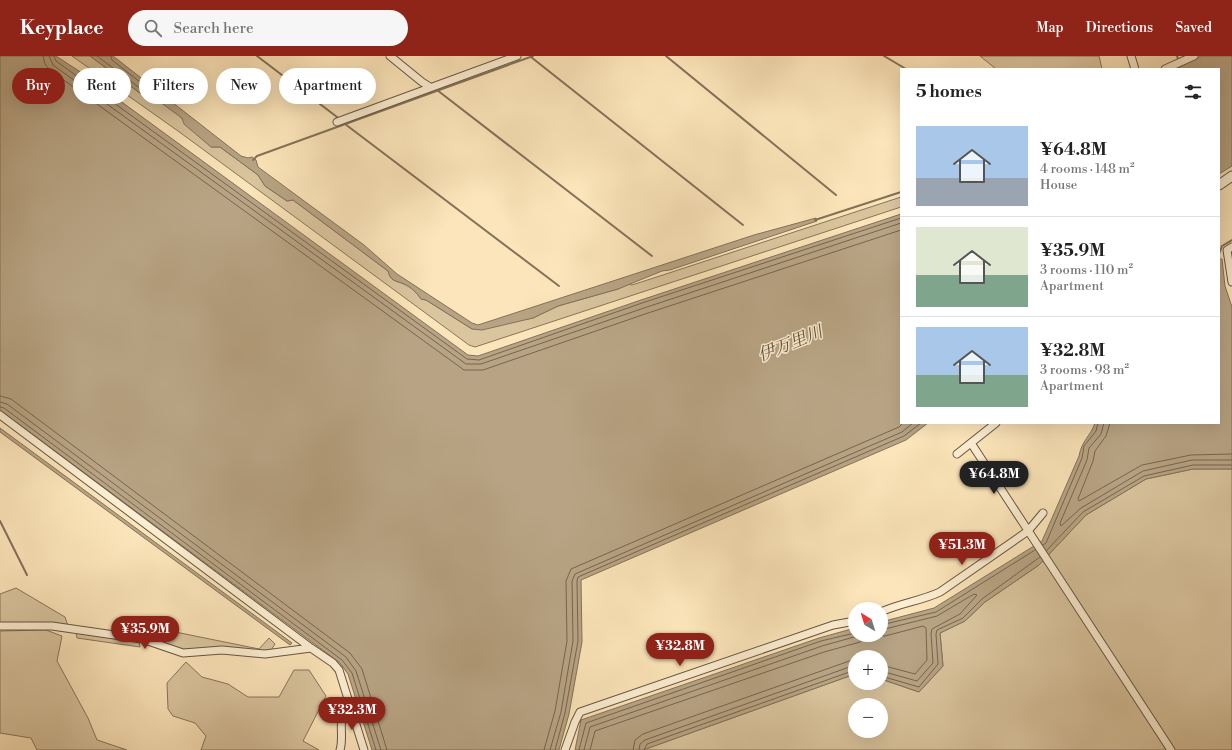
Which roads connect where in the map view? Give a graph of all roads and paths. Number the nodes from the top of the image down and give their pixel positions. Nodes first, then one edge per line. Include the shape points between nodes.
1 (390, 56) edge
2 (517, 56) edge
3 (1131, 56) edge
4 (1194, 56) edge
5 (1135, 68) edge
6 (1167, 68) edge
7 (430, 87) junction
8 (337, 122) dead end
9 (1232, 176) edge
10 (1220, 184) edge
11 (1232, 247) edge
12 (1232, 282) edge
13 (0, 416) edge
14 (995, 424) edge
15 (972, 443) junction
16 (957, 454) dead end
17 (1043, 513) dead end
18 (1030, 534) junction
19 (888, 609) edge
20 (848, 622) edge
21 (0, 626) edge
22 (310, 648) junction
23 (350, 704) junction
24 (340, 750) edge
25 (364, 750) edge
26 (565, 750) edge
27 (1171, 750) edge

1 - 7 street
2 - 7 street
3 - 5 street
4 - 6 street
7 - 8 street
9 - 10 street
11 - 12 street via 1227,250
13 - 22 street
14 - 15 street
15 - 16 street
15 - 18 street
17 - 18 street
18 - 19 street via 940,592
18 - 27 street
20 - 26 street via 833,625 580,712
21 - 22 street via 52,626 142,639 183,653 222,650 265,654
22 - 23 street via 339,670
23 - 24 street via 342,713 343,735
23 - 25 street

